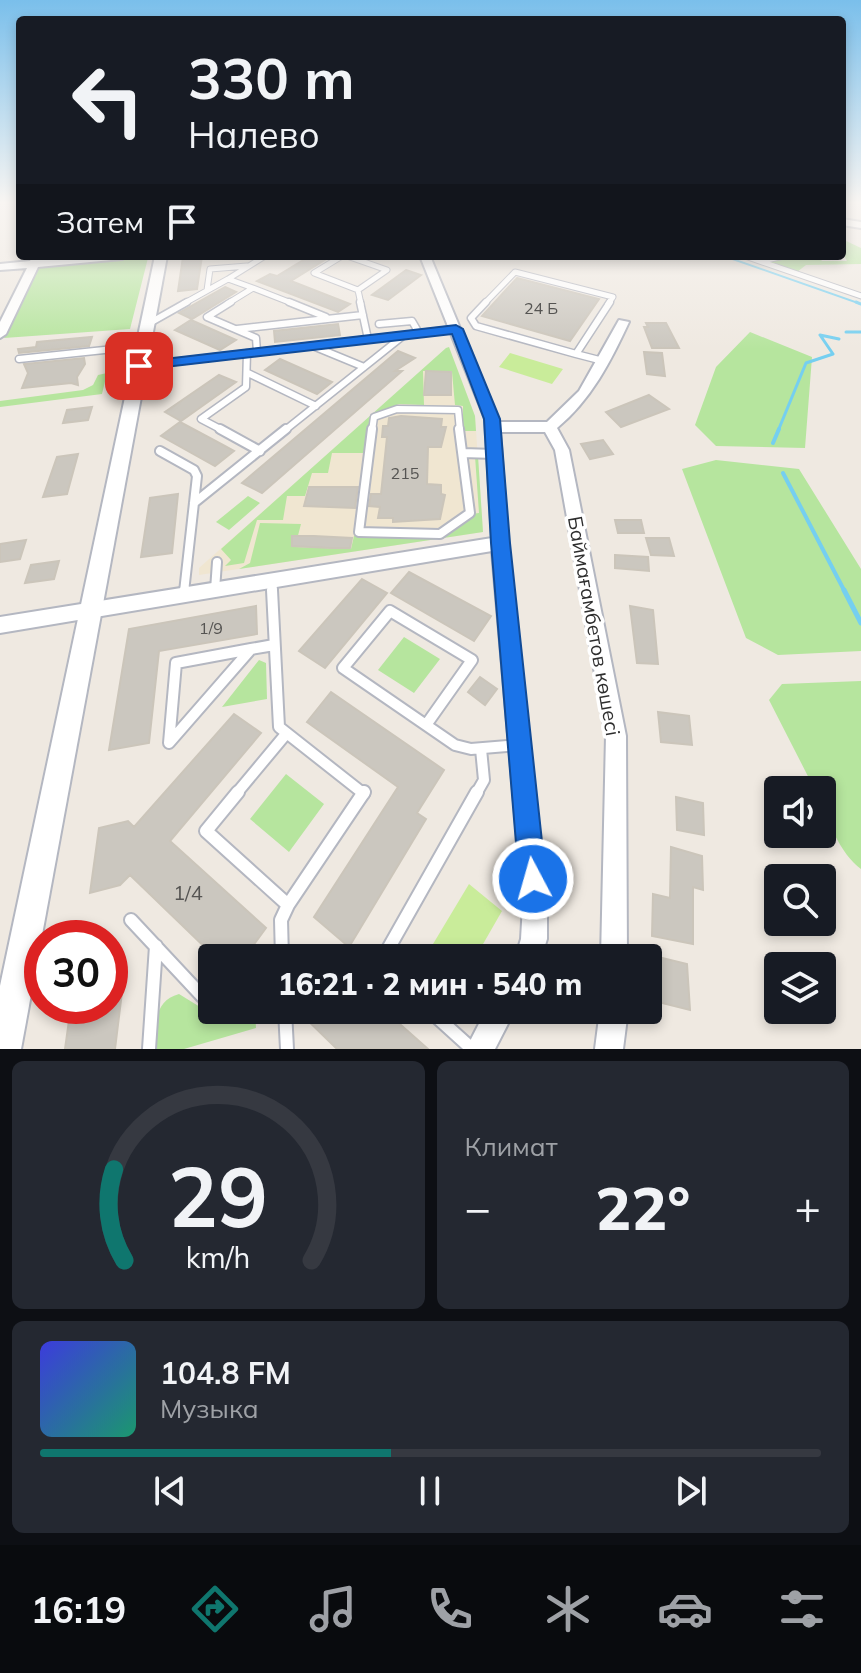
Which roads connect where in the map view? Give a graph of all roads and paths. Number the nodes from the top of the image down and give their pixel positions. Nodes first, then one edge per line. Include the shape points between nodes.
1 (36, 260) edge
2 (160, 260) edge
3 (258, 260) edge
4 (337, 260) edge
5 (356, 260) edge
6 (427, 260) edge
7 (758, 260) edge
8 (766, 260) edge
9 (761, 261) junction
10 (249, 265) junction
11 (0, 267) edge
12 (228, 279) junction
13 (253, 288) junction
14 (207, 290) junction
15 (358, 290) junction
16 (861, 296) edge
17 (363, 315) junction
18 (331, 319) junction
19 (623, 322) dead end
20 (460, 323) junction
21 (379, 324) dead end
22 (257, 327) junction
23 (236, 329) junction
24 (419, 333) junction
25 (0, 334) edge
26 (404, 335) junction
27 (256, 338) junction
28 (368, 339) junction
29 (142, 346) junction
30 (311, 346) junction
31 (257, 352) junction
32 (247, 353) junction
33 (576, 354) junction
34 (19, 359) dead end
35 (603, 361) junction
36 (364, 367) junction
37 (248, 373) junction
38 (316, 406) junction
39 (493, 427) junction
40 (550, 427) junction
41 (160, 451) dead end
42 (260, 451) junction
43 (463, 453) junction
44 (495, 454) junction
45 (194, 503) junction
46 (500, 543) junction
47 (217, 562) dead end
48 (272, 580) junction
49 (215, 590) junction
50 (184, 595) junction
51 (92, 610) junction
52 (0, 625) edge
53 (274, 645) junction
54 (251, 649) junction
55 (426, 725) junction
56 (286, 734) junction
57 (520, 745) junction
58 (481, 749) junction
59 (288, 905) junction
60 (131, 920) dead end
61 (282, 944) edge
62 (391, 944) edge
63 (532, 944) edge
64 (614, 944) edge
65 (156, 946) junction
66 (198, 992) edge
67 (286, 1024) edge
68 (444, 1024) edge
69 (493, 1024) edge
70 (613, 1024) edge
71 (4, 1049) edge
72 (149, 1049) edge
73 (287, 1049) edge
74 (472, 1049) edge
75 (480, 1049) edge
76 (609, 1049) edge

1 - 11 street
1 - 25 street
2 - 29 street
3 - 10 lane
4 - 15 lane via 314,273
5 - 15 lane via 387,270
6 - 20 street
7 - 9 lane
8 - 9 lane
9 - 16 lane
10 - 12 lane
10 - 14 lane via 210,269
12 - 13 lane
12 - 14 lane
13 - 18 lane
13 - 23 lane via 207,317
14 - 29 lane
15 - 17 lane
17 - 18 lane
17 - 28 lane
18 - 22 lane
19 - 35 street
20 - 24 lane
20 - 33 lane
20 - 33 lane via 515,272 613,297
20 - 39 street
21 - 24 lane via 412,321
22 - 23 lane
22 - 27 lane
23 - 27 lane
24 - 26 lane
26 - 28 lane
26 - 36 lane
27 - 31 lane
28 - 30 lane
29 - 32 lane
29 - 34 lane
29 - 51 street
30 - 31 lane
30 - 36 lane
31 - 32 lane
32 - 37 lane
33 - 35 lane
35 - 40 street via 569,413
36 - 38 lane
37 - 38 lane
37 - 42 lane via 246,387 201,419
38 - 42 lane
39 - 40 street
39 - 44 street
40 - 64 street, Баймағамбетов көшесі via 562,450 616,736
41 - 45 lane via 196,472
42 - 45 lane
43 - 43 lane via 458,410 401,409 374,417 359,532 435,534 452,528 470,513
43 - 44 lane
44 - 46 street
45 - 50 lane
46 - 48 street
46 - 57 street
47 - 49 lane
48 - 49 street
48 - 53 lane
49 - 50 street
50 - 51 street
51 - 52 street
51 - 71 street
53 - 54 lane
53 - 56 lane via 277,722
54 - 54 lane via 176,663 169,743 179,732
55 - 55 lane via 343,668 390,611 472,660
55 - 58 lane via 455,745
56 - 59 lane via 365,793
56 - 59 lane via 206,831
57 - 58 lane
57 - 63 street via 535,905
58 - 62 lane via 484,780
59 - 61 lane via 281,920
60 - 65 lane
65 - 66 lane
65 - 72 lane
67 - 73 lane
68 - 74 lane
69 - 75 street
70 - 76 street

